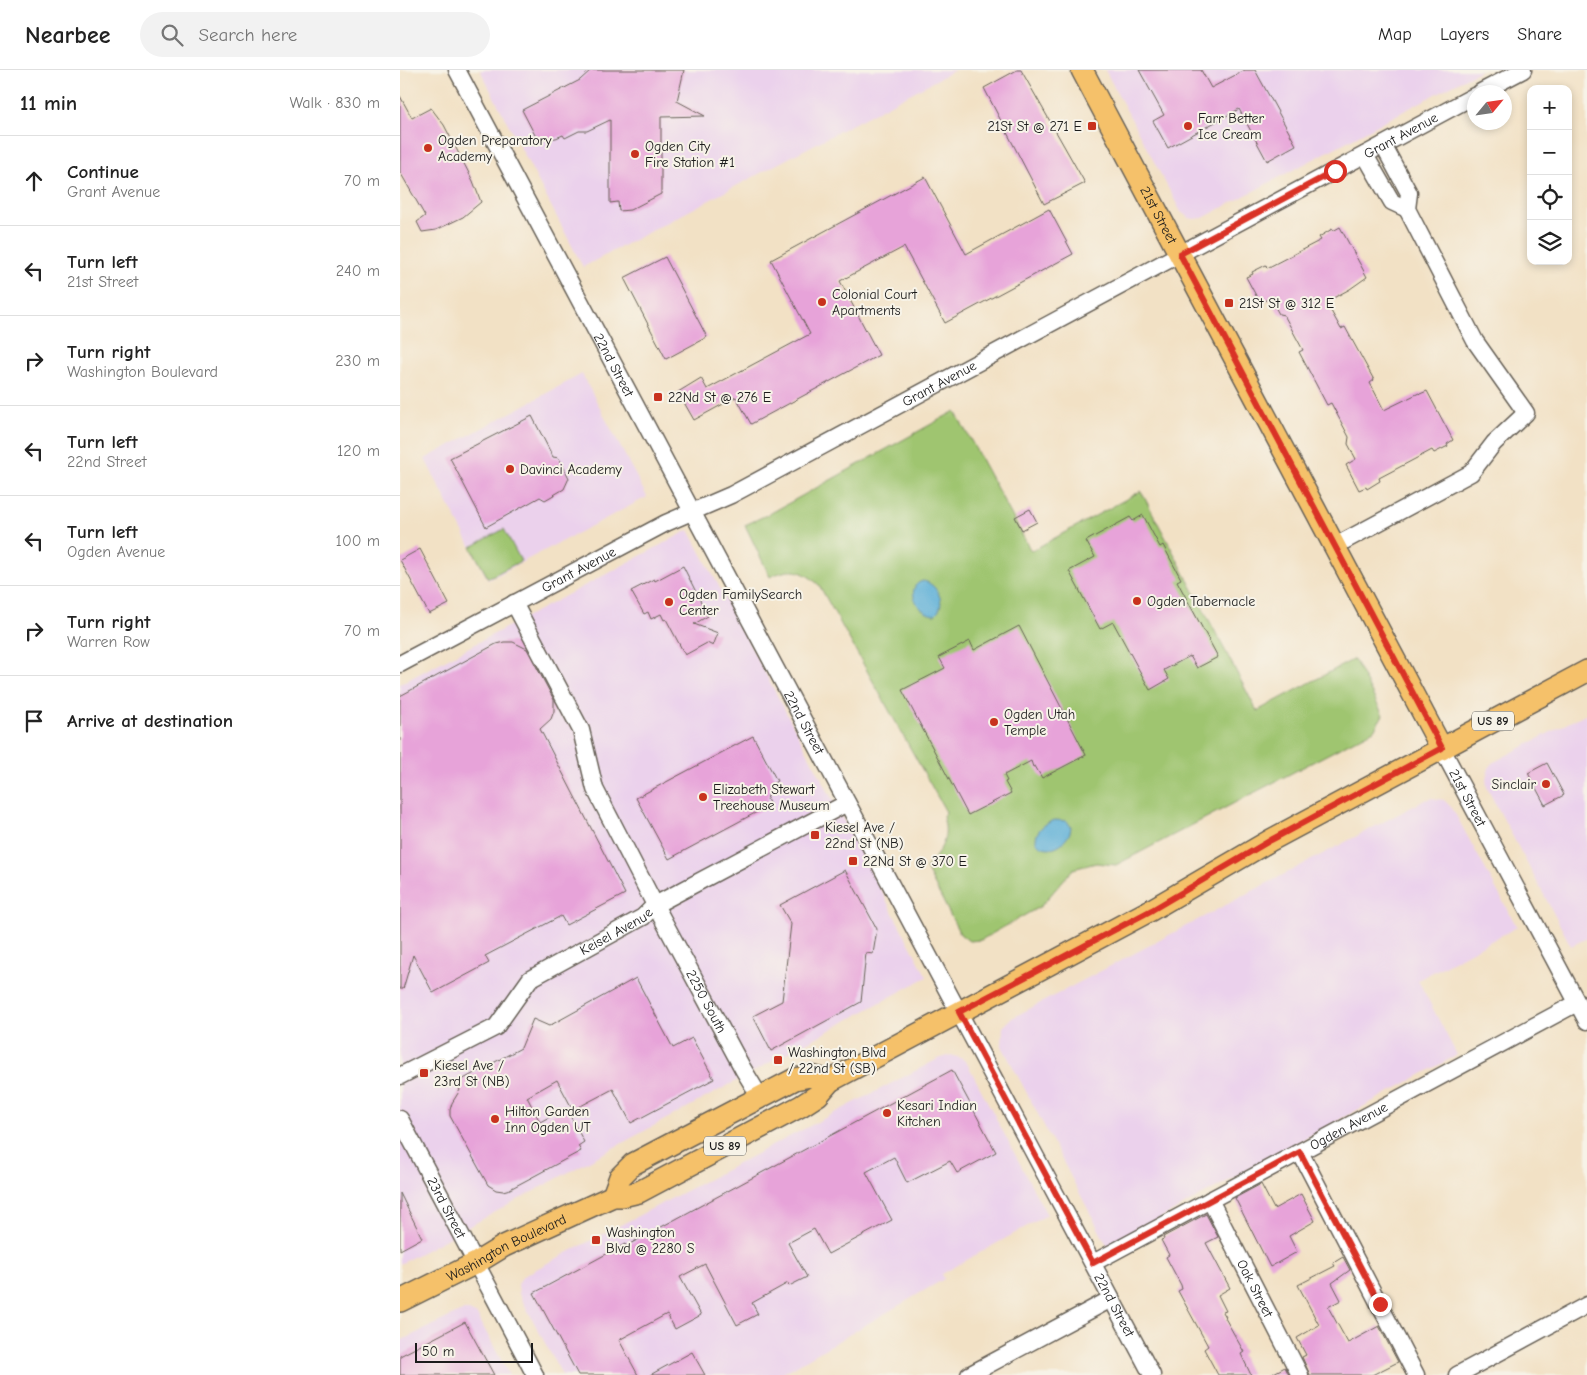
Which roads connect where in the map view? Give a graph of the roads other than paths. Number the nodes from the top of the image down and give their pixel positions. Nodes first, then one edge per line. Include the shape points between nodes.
1 (457, 70) edge
2 (1082, 70) edge
3 (1523, 70) edge
4 (1494, 85) edge
5 (1467, 100) edge
6 (1383, 145) junction
7 (1365, 155) junction
8 (1407, 209) junction
9 (1180, 254) junction
10 (692, 512) junction
11 (1335, 546) junction
12 (514, 603) junction
13 (400, 664) edge
14 (1587, 671) edge
15 (1442, 748) junction
16 (847, 803) junction
17 (655, 905) junction
18 (1578, 1003) junction
19 (959, 1012) junction
20 (1587, 1021) edge
21 (400, 1076) edge
22 (830, 1081) junction
23 (760, 1097) junction
24 (400, 1119) edge
25 (1300, 1152) junction
26 (613, 1196) junction
27 (1210, 1200) junction
28 (476, 1262) junction
29 (1093, 1263) junction
30 (1111, 1298) junction
31 (400, 1301) edge
32 (1587, 1305) edge
33 (535, 1375) edge
34 (969, 1375) edge
35 (1152, 1375) edge
36 (1300, 1375) edge
37 (1416, 1375) edge
38 (1457, 1375) edge

1 - 10 street, 22nd Street
2 - 9 main road, 21st Street
3 - 4 street
5 - 6 street, Grant Avenue
6 - 7 street, Grant Avenue
6 - 8 street via 1409,193
7 - 8 street via 1392,202
7 - 9 street, Grant Avenue
8 - 11 street via 1475,341 1526,413 1494,443 1471,473
9 - 10 street, Grant Avenue via 731,495
9 - 11 main road, 21st Street
10 - 12 street, Grant Avenue
10 - 16 street, 22nd Street
11 - 15 main road, 21st Street
12 - 13 street, Grant Avenue
12 - 17 street, 2250 South via 577,720 595,789
14 - 15 main road, Washington Boulevard / US 89
15 - 18 street, 21st Street
15 - 19 main road, Washington Boulevard / US 89 via 1271,840 1152,910
16 - 17 street, Keisel Avenue
16 - 19 street, 22nd Street
17 - 21 street, Keisel Avenue via 643,917 530,979 496,1027
17 - 23 street, 2250 South
18 - 20 street, 21st Street
18 - 25 street, Ogden Avenue
19 - 22 main road, Washington Boulevard / US 89
19 - 29 street, 22nd Street
22 - 23 main road, US 89 via 817,1076 802,1077
22 - 26 main road, Washington Boulevard / US 89 via 818,1095 801,1106 638,1192
23 - 26 main road, US 89 via 633,1164 620,1176
24 - 28 street, 23rd Street
25 - 27 street, Ogden Avenue
25 - 37 street
26 - 28 main road, Washington Boulevard / US 89
27 - 29 street, Ogden Avenue
27 - 36 street, Oak Street
28 - 31 main road, Washington Boulevard / US 89
28 - 33 street, 23rd Street
29 - 30 street, 22nd Street
30 - 34 street
30 - 35 street, 22nd Street
32 - 38 street

